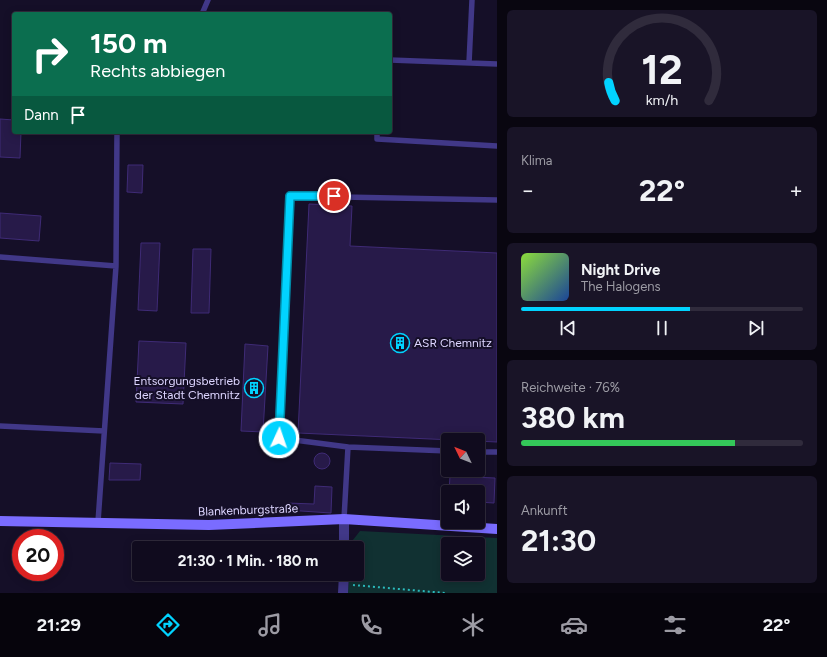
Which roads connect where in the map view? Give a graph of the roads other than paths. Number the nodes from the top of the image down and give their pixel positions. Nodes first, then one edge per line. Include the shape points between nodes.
1 (208, 0) edge
2 (472, 0) edge
3 (203, 12) edge
4 (392, 60) edge
5 (469, 62) junction
6 (497, 64) edge
7 (116, 134) edge
8 (377, 134) edge
9 (497, 146) edge
10 (497, 200) edge
11 (0, 257) edge
12 (116, 266) junction
13 (0, 426) edge
14 (104, 431) junction
15 (348, 447) junction
16 (441, 451) edge
17 (485, 452) edge
18 (497, 452) edge
19 (344, 519) junction
20 (0, 521) edge
21 (98, 522) junction
22 (497, 529) edge
23 (344, 541) edge

1 - 3 lane
2 - 5 lane
4 - 5 lane
5 - 6 lane
7 - 12 lane
8 - 9 lane via 377,139
10 - 15 lane via 290,196 279,438
11 - 12 lane
12 - 14 lane
13 - 14 lane
14 - 21 lane
15 - 16 lane
15 - 19 lane
17 - 18 lane
19 - 21 main road, Blankenburgstraße via 209,525
19 - 22 main road, Blankenburgstraße
19 - 23 street
20 - 21 main road, Blankenburgstraße

